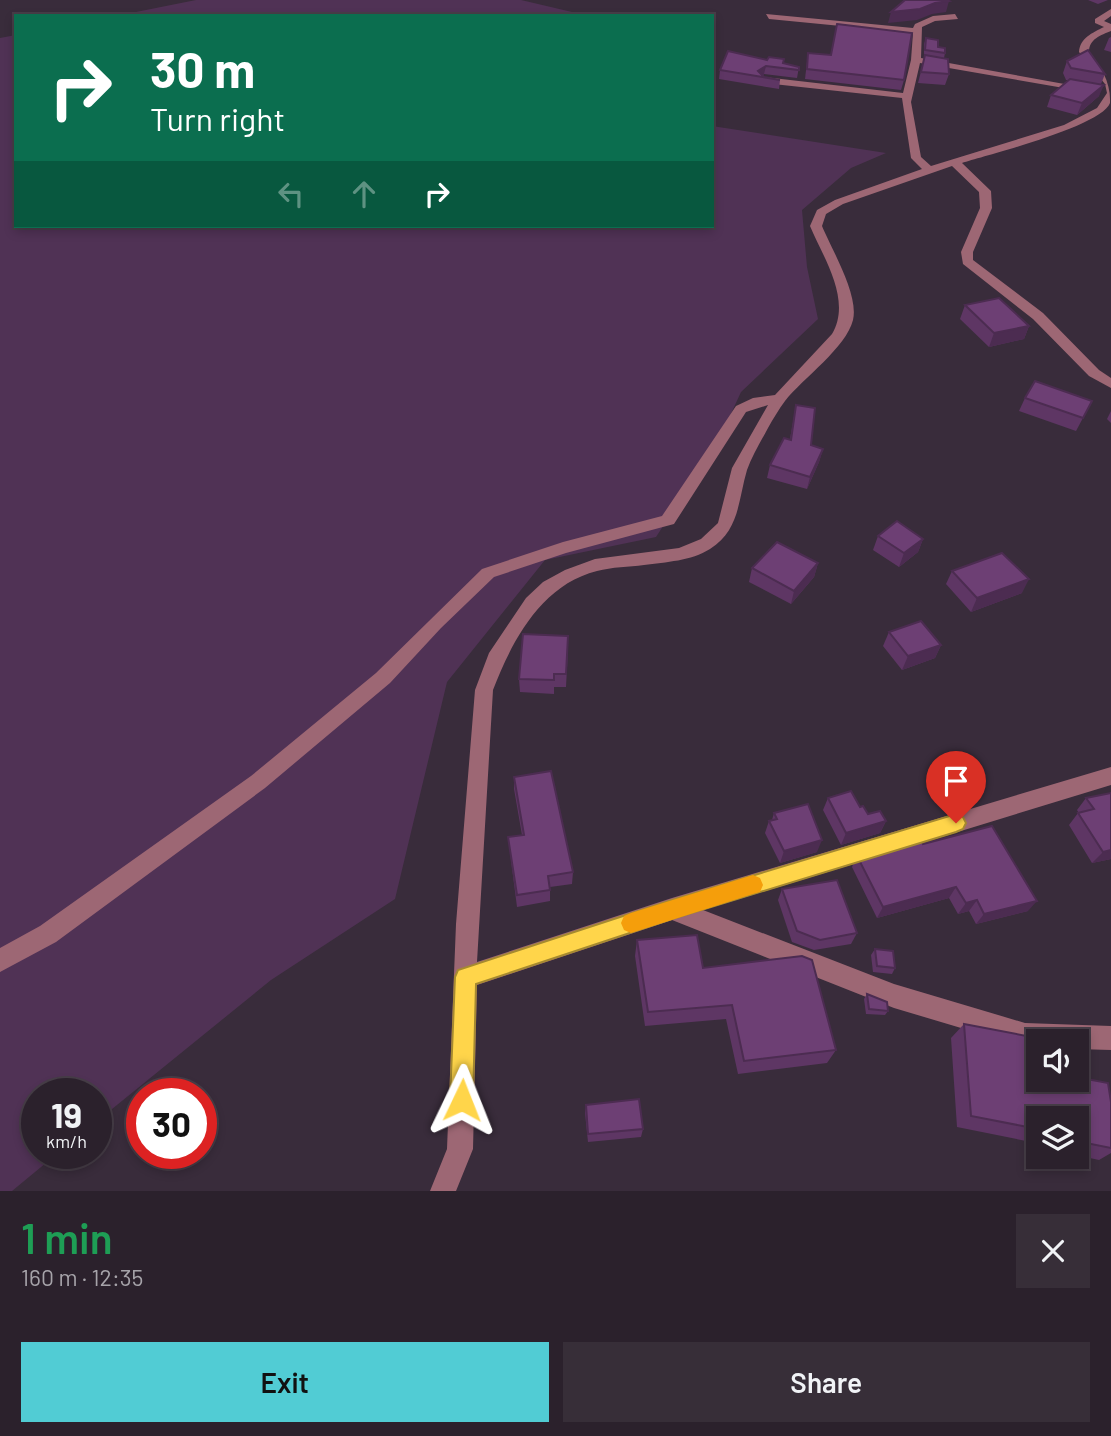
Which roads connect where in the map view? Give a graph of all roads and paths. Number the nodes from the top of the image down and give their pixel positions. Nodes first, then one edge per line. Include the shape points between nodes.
1 (1111, 12) edge
2 (769, 16) dead end
3 (955, 18) dead end
4 (1111, 27) edge
5 (917, 31) junction
6 (916, 60) junction
7 (764, 80) edge
8 (908, 96) junction
9 (1111, 97) edge
10 (954, 162) junction
11 (930, 171) junction
12 (1111, 384) edge
13 (779, 399) junction
14 (1111, 776) edge
15 (672, 909) junction
16 (0, 960) edge
17 (466, 977) junction
18 (1111, 1038) edge
19 (443, 1191) edge

1 - 4 street via 1098,20
2 - 5 street
3 - 5 street via 927,21
4 - 9 street via 1087,41 1084,52 1110,84
5 - 6 street
6 - 8 street
6 - 9 street
7 - 8 street
8 - 11 street via 916,158
9 - 10 street via 1101,110 1068,127
10 - 11 street
10 - 12 street via 985,191 986,208 967,261 1038,316 1094,373
11 - 13 street via 821,212 816,226 844,292 846,322
13 - 16 street via 758,401 741,410 668,520 488,573 383,678 258,782 48,934
13 - 17 street via 740,468 726,525 718,535 679,554 595,565 571,574 531,603 498,653 484,690
14 - 15 street
15 - 17 street
15 - 18 street via 894,996 1025,1035
17 - 19 street via 460,1149

